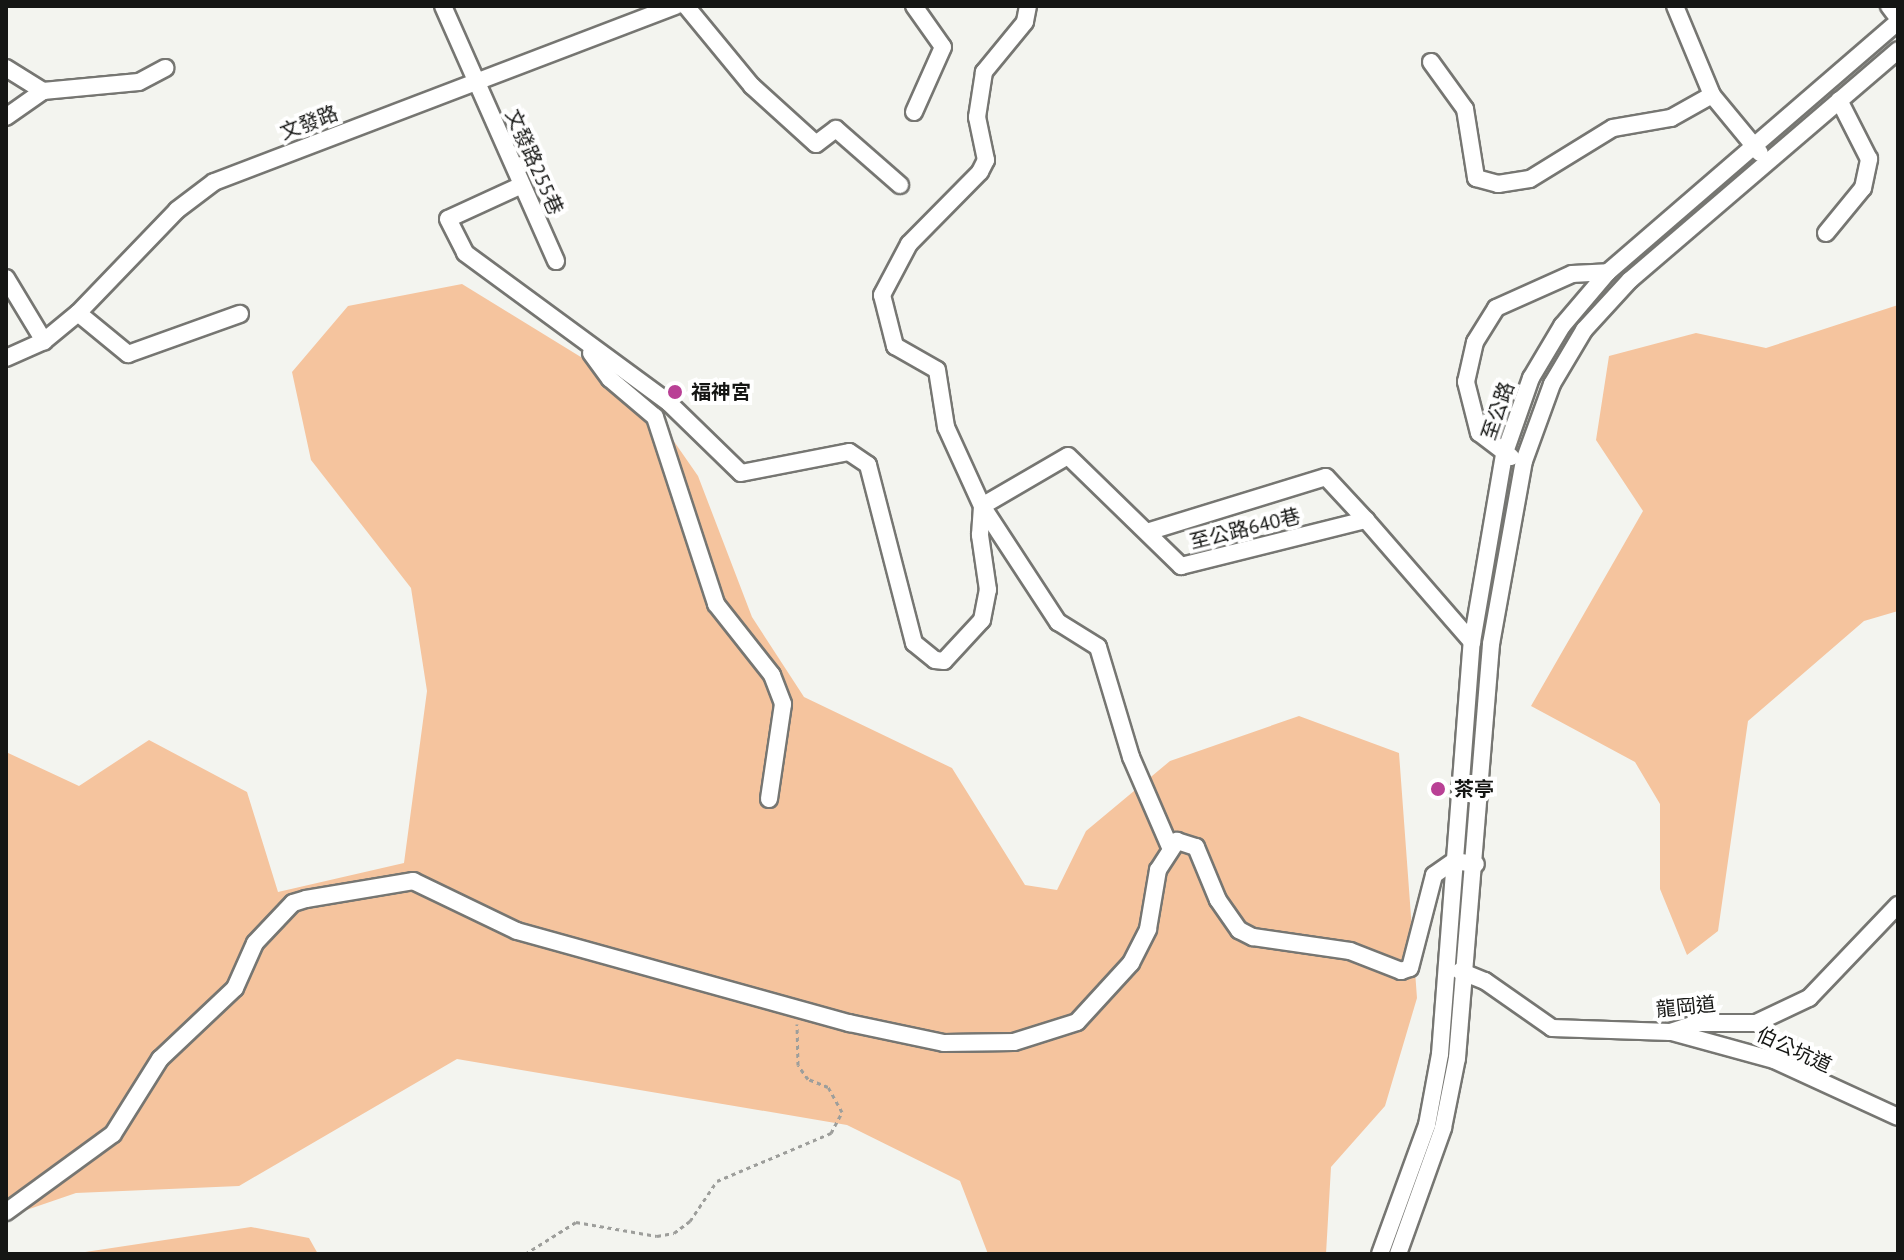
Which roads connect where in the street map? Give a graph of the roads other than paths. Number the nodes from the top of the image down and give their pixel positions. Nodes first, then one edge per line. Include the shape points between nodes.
1 (676, 6) edge
2 (686, 6) edge
3 (914, 6) edge
4 (1028, 6) edge
5 (1675, 6) edge
6 (1889, 6) edge
7 (445, 7) edge
8 (1898, 20) edge
9 (1898, 50) edge
10 (1431, 62) dead end
11 (6, 68) edge
12 (165, 68) dead end
13 (476, 80) junction
14 (43, 91) junction
15 (1712, 95) junction
16 (1839, 100) junction
17 (914, 112) dead end
18 (6, 117) edge
19 (1753, 145) junction
20 (1767, 160) junction
21 (522, 185) junction
22 (900, 185) dead end
23 (1826, 233) dead end
24 (556, 261) dead end
25 (1608, 272) junction
26 (6, 278) edge
27 (78, 313) junction
28 (240, 314) dead end
29 (44, 341) junction
30 (583, 342) junction
31 (6, 358) edge
32 (1504, 455) junction
33 (1524, 461) junction
34 (982, 506) junction
35 (1366, 520) junction
36 (1147, 532) junction
37 (1472, 642) junction
38 (1491, 644) junction
39 (769, 799) dead end
40 (1169, 845) junction
41 (1454, 861) junction
42 (1476, 864) junction
43 (1898, 905) edge
44 (1450, 969) junction
45 (1467, 973) junction
46 (1670, 1032) junction
47 (1898, 1117) edge
48 (6, 1212) edge
49 (1380, 1254) edge
50 (1398, 1254) edge

1 - 13 street, 文發路
2 - 22 street via 752,86 816,144 836,129
3 - 17 street via 943,47
4 - 34 street via 1025,22 984,72 977,117 986,160 980,172 909,244 882,295 895,346 937,370 946,427
5 - 15 street
6 - 8 street
7 - 13 street, 文發路255巷
8 - 19 street, 至公路
9 - 16 street, 至公路
10 - 15 street via 1465,109 1476,178 1498,184 1530,179 1613,128 1671,118
11 - 14 street
12 - 14 street via 139,82
13 - 21 street, 文發路255巷
13 - 27 street, 文發路 via 214,182 177,210
14 - 18 street
15 - 19 street
16 - 20 street, 至公路
16 - 23 street via 1869,159 1863,188
19 - 20 street
19 - 25 street, 至公路
20 - 33 street, 至公路 via 1630,280 1584,330 1552,384
21 - 24 street, 文發路255巷
21 - 30 street via 448,219 450,230 465,253 498,282
25 - 32 street, 至公路 via 1562,326 1531,378
25 - 32 street via 1572,274 1496,308 1475,342 1466,382 1469,395 1479,433
26 - 29 street
27 - 28 street via 128,354
27 - 29 street, 文發路
29 - 31 street, 文發路
30 - 34 street via 669,403 741,473 849,452 868,465 914,643 935,660 944,661 982,620 988,590 980,535
30 - 39 street via 610,379 655,417 716,604 772,675 783,704
32 - 33 street
32 - 37 street, 至公路
33 - 38 street, 至公路
34 - 36 street, 至公路640巷 via 1068,456
34 - 40 street via 1058,622 1098,647 1131,757
35 - 36 street, 至公路640巷 via 1181,566
35 - 36 street via 1326,477
35 - 37 street
37 - 38 street
37 - 41 street, 至公路
38 - 42 street, 至公路
40 - 41 street via 1186,841 1196,847 1218,900 1239,930 1253,937 1350,951 1401,971 1410,968 1434,875
40 - 48 street via 1158,870 1148,929 1131,963 1077,1022 1014,1042 944,1043 800,1008 517,931 413,881 306,899 275,919 255,943 235,988 160,1059 113,1134
41 - 42 street
41 - 44 street, 至公路
42 - 45 street, 至公路
43 - 46 street, 龍岡道 via 1834,977 1794,1010 1756,1023 1698,1023
44 - 45 street, 龍岡道
44 - 49 street, 至公路 via 1427,1125
45 - 46 street, 龍岡道 via 1552,1028
45 - 50 street, 至公路 via 1443,1128
46 - 47 street, 伯公坑道 via 1774,1060

